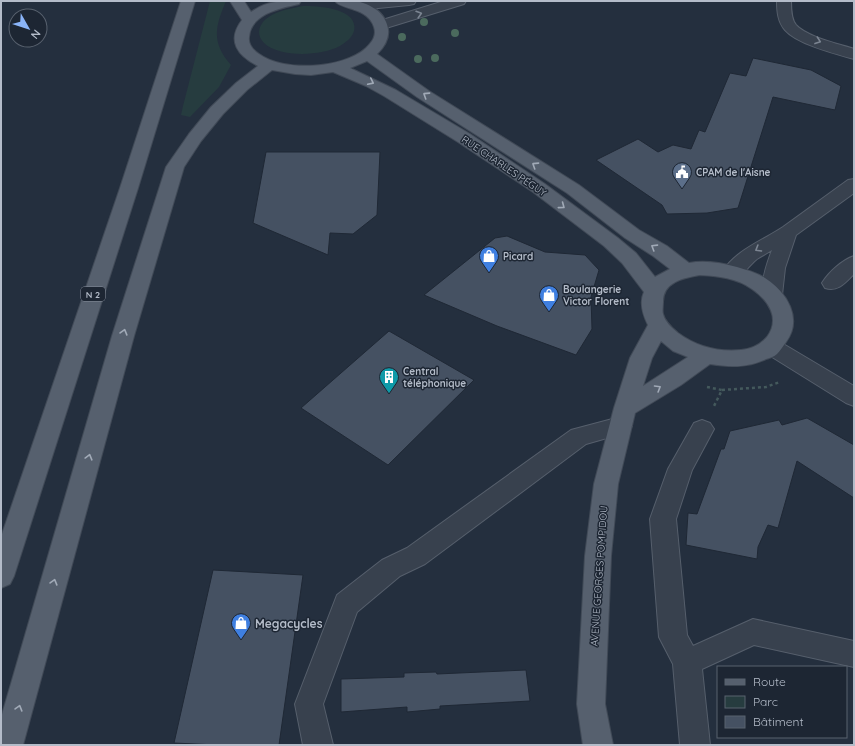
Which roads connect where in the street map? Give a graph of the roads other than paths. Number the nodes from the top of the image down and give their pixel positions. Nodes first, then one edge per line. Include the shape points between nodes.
1 (188, 1) edge
2 (237, 1) edge
3 (294, 1) edge
4 (342, 1) edge
5 (409, 1) edge
6 (459, 1) edge
7 (784, 1) edge
8 (358, 6) junction
9 (249, 20) junction
10 (381, 25) junction
11 (368, 54) junction
12 (854, 54) edge
13 (269, 65) junction
14 (335, 67) junction
15 (854, 184) edge
16 (788, 232) junction
17 (854, 263) edge
18 (685, 270) junction
19 (732, 272) junction
20 (832, 283) dead end
21 (654, 290) junction
22 (772, 295) junction
23 (658, 326) junction
24 (772, 347) junction
25 (706, 356) junction
26 (854, 397) edge
27 (623, 417) junction
28 (702, 430) dead end
29 (1, 576) edge
30 (854, 654) edge
31 (687, 662) junction
32 (8, 745) edge
33 (318, 745) edge
34 (598, 745) edge
35 (695, 745) edge

1 - 29 main road, N 2
2 - 9 main road
3 - 9 main road via 262,10
4 - 8 main road
5 - 8 street
10 -> 6 street
7 -> 12 street via 786,21 791,29
8 - 10 main road via 377,18
9 - 13 main road via 242,30 240,40 244,49 254,58
10 - 11 main road via 382,35 378,45
11 - 14 main road
18 -> 11 main road, RUE CHARLES PÉGUY via 573,189 423,94
13 - 14 main road via 301,70
32 -> 13 main road via 123,336 175,167 201,128 233,92
14 -> 21 main road, RUE CHARLES PÉGUY via 390,93 539,188 629,258
15 - 16 street
16 -> 19 street via 751,254
16 - 22 street via 775,268
17 - 20 street
18 - 19 main road via 715,268
18 - 21 main road via 672,275
19 - 22 main road via 761,286
21 - 23 main road via 651,301 652,313
22 - 24 main road via 784,317 784,328
23 - 25 main road via 677,344
23 - 27 main road, AVENUE GEORGES POMPIDOU via 641,358
24 - 25 main road via 750,357 736,359
24 - 26 street
27 -> 25 main road
27 - 33 street via 579,437 416,556 391,568 346,604 310,704
27 - 34 main road, AVENUE GEORGES POMPIDOU via 606,484 598,556 590,704
28 - 31 street via 680,469 663,519 673,637
30 - 31 street via 752,632
31 - 35 street

